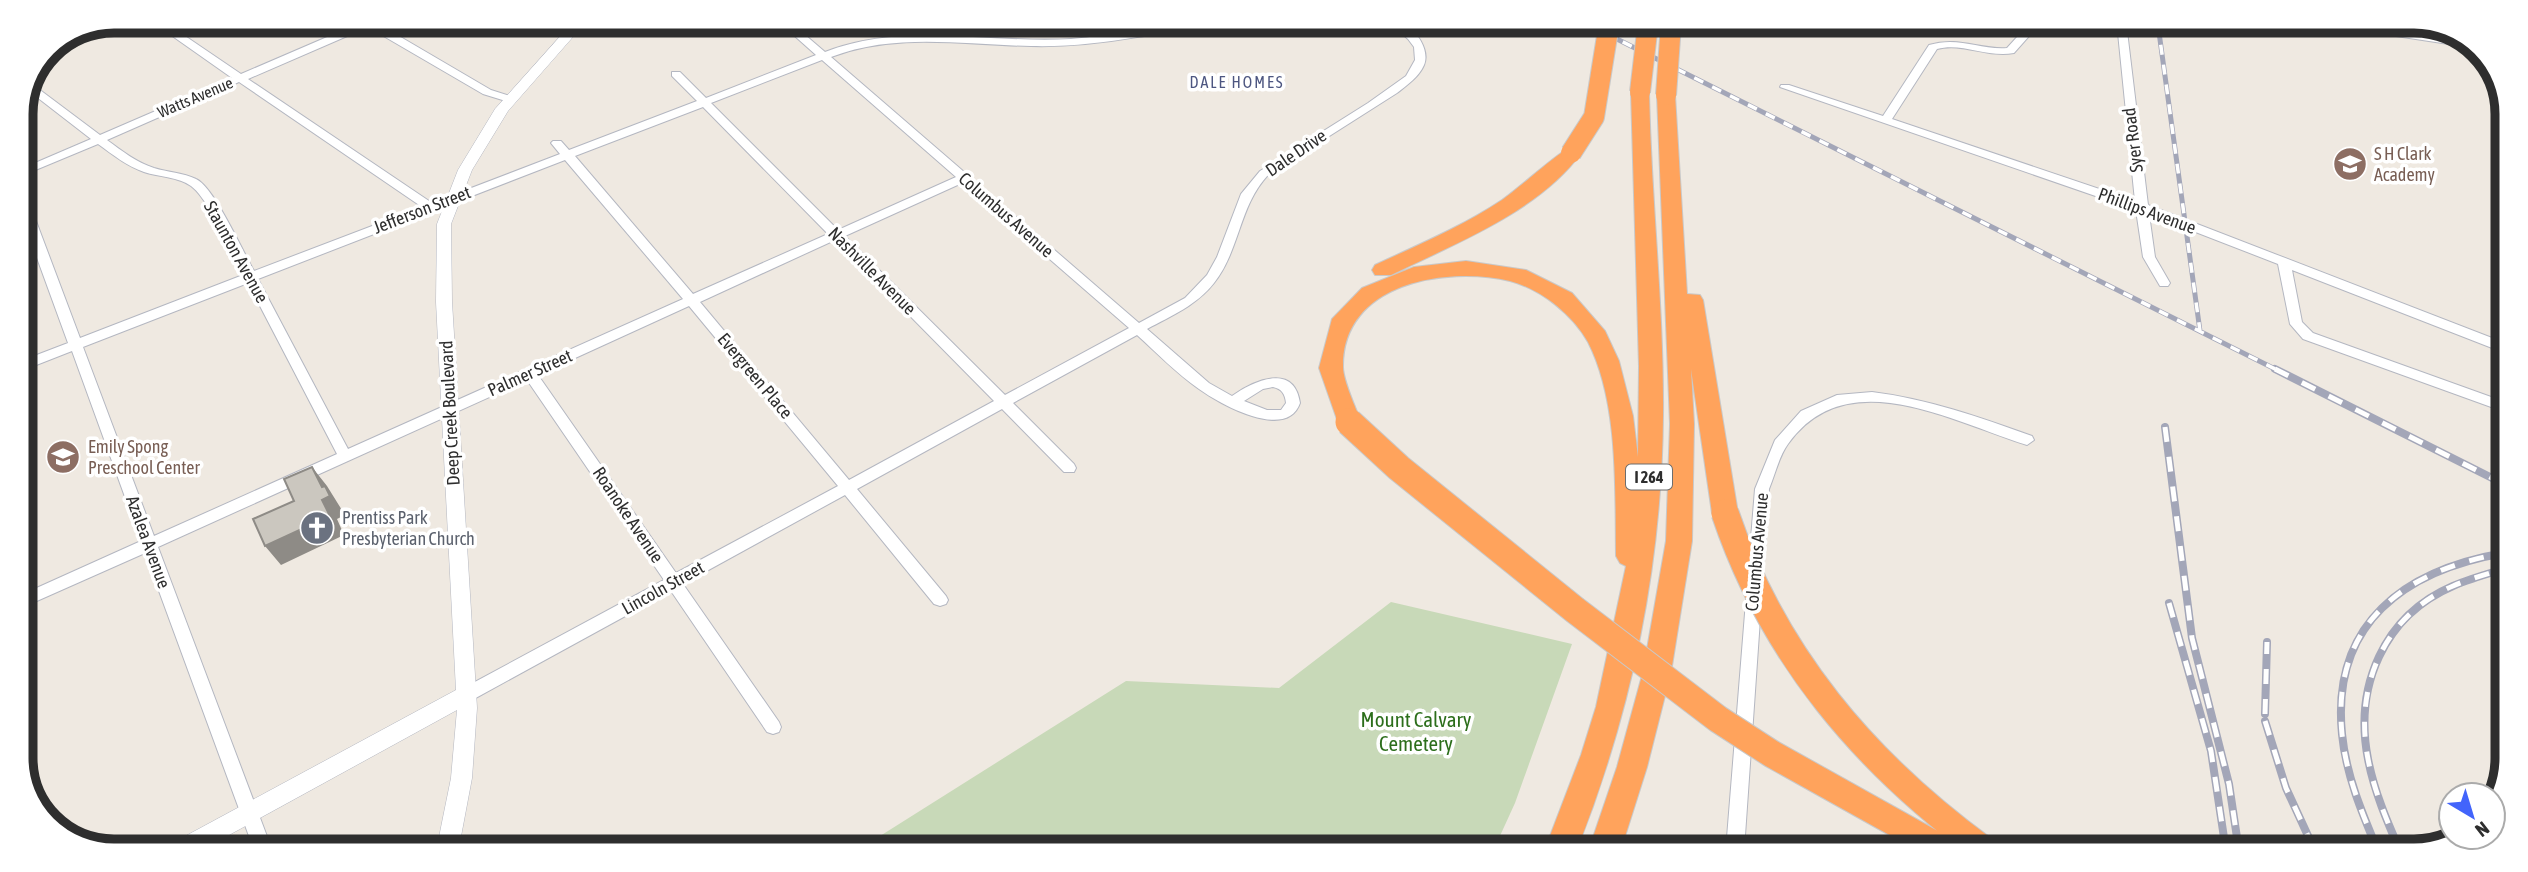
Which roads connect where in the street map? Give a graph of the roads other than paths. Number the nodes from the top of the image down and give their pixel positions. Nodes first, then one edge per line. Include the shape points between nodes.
1 (174, 33) edge
2 (343, 33) edge
3 (387, 33) edge
4 (570, 33) edge
5 (797, 33) edge
6 (1140, 33) edge
7 (1407, 33) edge
8 (1608, 33) edge
9 (1637, 33) edge
10 (1647, 33) edge
11 (1670, 33) edge
12 (2027, 33) edge
13 (2123, 33) dead end
14 (2396, 33) edge
15 (2430, 35) edge
16 (2432, 39) junction
17 (2449, 42) edge
18 (824, 56) junction
19 (676, 74) dead end
20 (241, 77) junction
21 (1785, 86) dead end
22 (37, 91) edge
23 (1640, 92) junction
24 (1667, 95) junction
25 (509, 99) junction
26 (705, 101) junction
27 (1885, 121) junction
28 (99, 139) junction
29 (557, 143) dead end
30 (567, 154) junction
31 (33, 168) edge
32 (963, 178) junction
33 (451, 199) junction
34 (430, 207) junction
35 (2142, 208) junction
36 (33, 229) edge
37 (836, 235) junction
38 (2284, 262) junction
39 (251, 277) junction
40 (2164, 283) dead end
41 (691, 300) junction
42 (1138, 330) junction
43 (76, 344) junction
44 (2495, 344) edge
45 (33, 361) edge
46 (530, 373) junction
47 (1233, 402) dead end
48 (1003, 403) junction
49 (2495, 403) edge
50 (450, 409) junction
51 (1343, 424) junction
52 (2027, 440) dead end
53 (345, 456) junction
54 (1069, 468) dead end
55 (848, 488) junction
56 (149, 544) junction
57 (674, 582) junction
58 (33, 597) edge
59 (940, 600) dead end
60 (1632, 616) junction
61 (466, 695) junction
62 (774, 727) dead end
63 (249, 813) junction
64 (201, 839) edge
65 (259, 839) edge
66 (450, 839) edge
67 (1565, 839) edge
68 (1608, 839) edge
69 (1736, 839) edge
70 (1894, 839) edge
71 (1924, 839) edge
72 (1970, 839) edge

1 - 20 street
2 - 20 street, Watts Avenue
3 - 25 street via 486,92
4 - 25 street, Deep Creek Boulevard
5 - 18 street, Columbus Avenue
6 - 18 street via 1062,43 891,38
7 - 42 street, Dale Drive via 1420,50 1415,74 1264,173 1241,202 1210,281 1189,301
8 - 51 highway, bridge via 1594,117 1558,168 1518,200 1366,278 1333,308 1320,331 1314,357 1316,386
9 - 23 highway, bridge
10 - 23 highway, I 264, bridge
11 - 24 highway, I 264, bridge
12 - 27 street via 2010,51 1955,43 1933,47
13 - 35 street, Syer Road
14 - 16 street
15 - 16 street
16 - 17 street
18 - 26 street, Jefferson Street
18 - 32 street, Columbus Avenue
19 - 26 street, Nashville Avenue
20 - 28 street, Watts Avenue
20 - 34 street
21 - 27 street, Phillips Avenue
22 - 28 street, Staunton Avenue
23 - 60 highway, I 264 via 1650,446 1647,509
24 - 68 highway, I 264 via 1682,424 1679,541 1654,684
24 - 72 highway, bridge via 1697,344 1725,513 1738,550 1769,619 1844,722 1891,771
25 - 33 street, Deep Creek Boulevard
26 - 30 street, Jefferson Street
26 - 37 street, Nashville Avenue
27 - 35 street, Phillips Avenue
28 - 31 street, Watts Avenue
28 - 39 street, Staunton Avenue via 137,166 199,186
29 - 30 street, Evergreen Place
30 - 33 street, Jefferson Street
30 - 41 street, Evergreen Place
32 - 37 street, Palmer Street
32 - 42 street, Columbus Avenue
33 - 34 street, Jefferson Street
33 - 50 street, Deep Creek Boulevard via 442,249
34 - 39 street, Jefferson Street
35 - 38 street, Phillips Avenue
35 - 40 street, Syer Road via 2149,257
36 - 43 street, Azalea Avenue
37 - 41 street, Palmer Street
37 - 48 street, Nashville Avenue
38 - 44 street, Phillips Avenue
38 - 49 street via 2301,331
39 - 43 street, Jefferson Street
39 - 53 street, Staunton Avenue
41 - 46 street, Palmer Street
41 - 55 street, Evergreen Place
42 - 47 street, Columbus Avenue via 1203,386
42 - 48 street, Lincoln Street
43 - 45 street, Jefferson Street
43 - 56 street, Azalea Avenue
46 - 50 street, Palmer Street
46 - 57 street, Roanoke Avenue
48 - 54 street, Nashville Avenue
48 - 55 street, Lincoln Street
50 - 53 street, Palmer Street
50 - 61 street, Deep Creek Boulevard
51 - 60 highway via 1330,374 1332,341 1348,313 1373,290 1409,273 1447,266 1527,279 1563,298 1597,337 1622,426
51 - 70 highway via 1415,496 1672,700 1779,772
51 - 71 highway, bridge via 1718,719
52 - 69 street, Columbus Avenue via 1921,403 1890,396 1857,396 1806,415 1775,452 1762,489
53 - 56 street, Palmer Street
55 - 57 street, Lincoln Street
55 - 59 street, Evergreen Place
56 - 58 street, Palmer Street
56 - 63 street, Azalea Avenue
57 - 61 street, Lincoln Street
57 - 62 street, Roanoke Avenue
60 - 67 highway, I 264 via 1598,744
61 - 63 street, Lincoln Street
61 - 66 street, Deep Creek Boulevard via 466,758
63 - 64 street, Lincoln Street
63 - 65 street, Azalea Avenue

